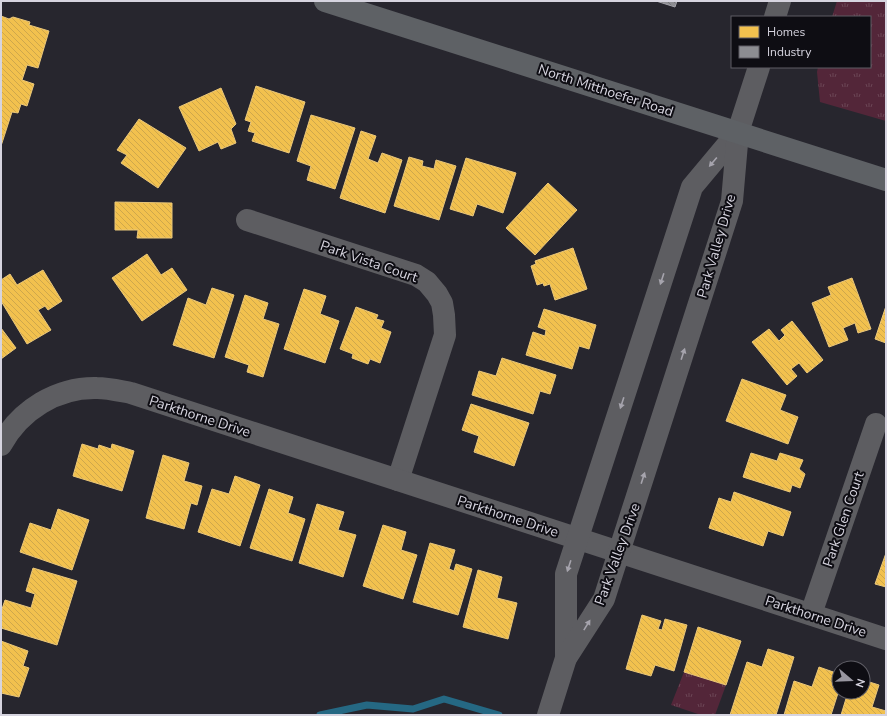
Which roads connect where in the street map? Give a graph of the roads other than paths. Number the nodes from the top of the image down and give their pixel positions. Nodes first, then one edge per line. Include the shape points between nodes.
1 (325, 1) edge
2 (780, 1) edge
3 (775, 16) edge
4 (759, 68) edge
5 (738, 132) junction
6 (886, 180) edge
7 (247, 220) dead end
8 (876, 424) dead end
9 (1, 445) edge
10 (398, 480) junction
11 (578, 538) junction
12 (619, 552) junction
13 (811, 614) junction
14 (886, 639) edge
15 (566, 658) junction
16 (548, 715) edge

1 - 5 main road, North Mitthoefer Road
2 - 3 street
4 - 5 street
5 - 6 main road, North Mitthoefer Road
5 -> 11 street, Park Valley Drive via 692,187
12 -> 5 street, Park Valley Drive via 732,201
7 - 10 street, Park Vista Court via 416,275 438,294 443,308 445,334
8 - 13 street, Park Glen Court
9 - 10 street, Parkthorne Drive via 19,420 41,402 74,390 106,388 131,393
10 - 11 street, Parkthorne Drive
11 - 12 street, Parkthorne Drive
11 -> 15 street, Park Valley Drive via 566,574
12 - 13 street, Parkthorne Drive
15 -> 12 street, Park Valley Drive via 604,599
13 - 14 street, Parkthorne Drive
15 - 16 street, Park Valley Drive

